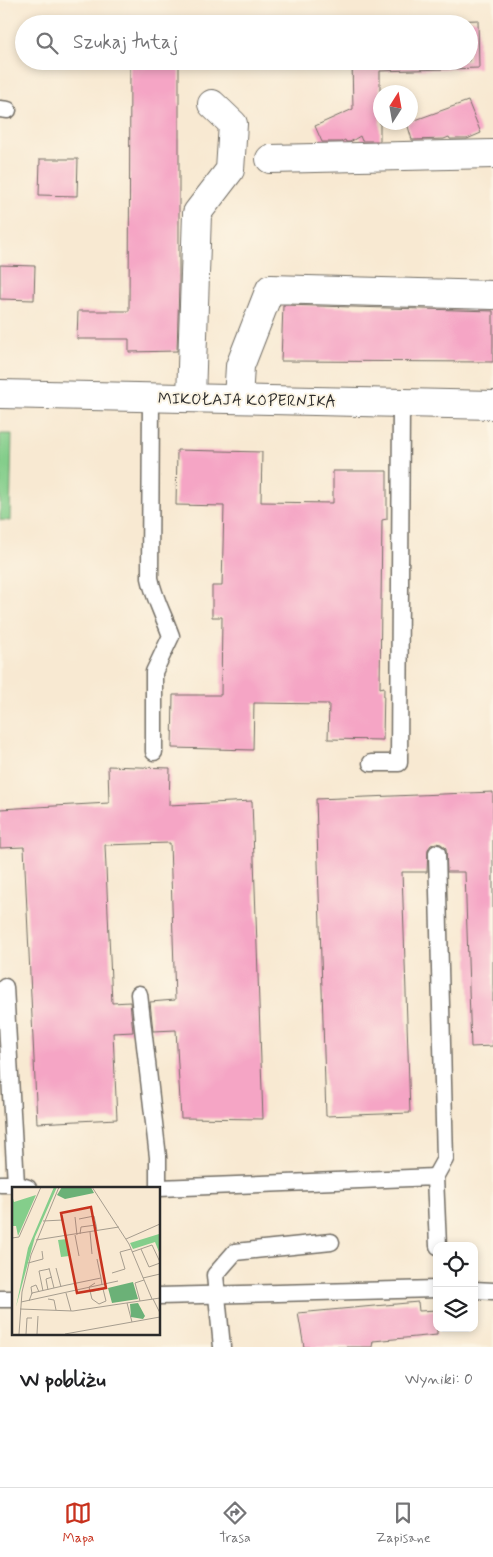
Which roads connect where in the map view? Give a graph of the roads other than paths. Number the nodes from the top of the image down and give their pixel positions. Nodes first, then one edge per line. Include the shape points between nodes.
1 (212, 104) dead end
2 (493, 154) edge
3 (270, 159) dead end
4 (493, 295) edge
5 (0, 394) edge
6 (151, 397) junction
7 (191, 398) junction
8 (238, 399) junction
9 (402, 403) junction
10 (493, 405) edge
11 (154, 752) dead end
12 (371, 763) dead end
13 (437, 853) dead end
14 (5, 987) dead end
15 (139, 994) dead end
16 (434, 1177) junction
17 (15, 1185) edge
18 (158, 1187) edge
19 (160, 1188) edge
20 (331, 1242) dead end
21 (438, 1242) edge
22 (433, 1288) edge
23 (478, 1290) edge
24 (493, 1291) edge
25 (218, 1294) junction
26 (160, 1296) edge
27 (222, 1347) edge

1 - 7 street via 233,124 230,170 197,213
2 - 3 street
4 - 8 street via 270,289 240,366
5 - 6 street, MIKOŁAJA KOPERNIKA
6 - 7 street, MIKOŁAJA KOPERNIKA
6 - 11 lane via 150,578 154,597 171,636 154,672
7 - 8 street, MIKOŁAJA KOPERNIKA
8 - 9 street, MIKOŁAJA KOPERNIKA
9 - 10 street, MIKOŁAJA KOPERNIKA
9 - 12 lane via 399,763
13 - 16 lane via 445,1159
14 - 17 lane
15 - 18 lane via 158,1157
16 - 19 lane
16 - 21 lane
20 - 25 lane via 234,1252 216,1275
22 - 25 lane
23 - 24 lane
25 - 26 lane
25 - 27 lane

